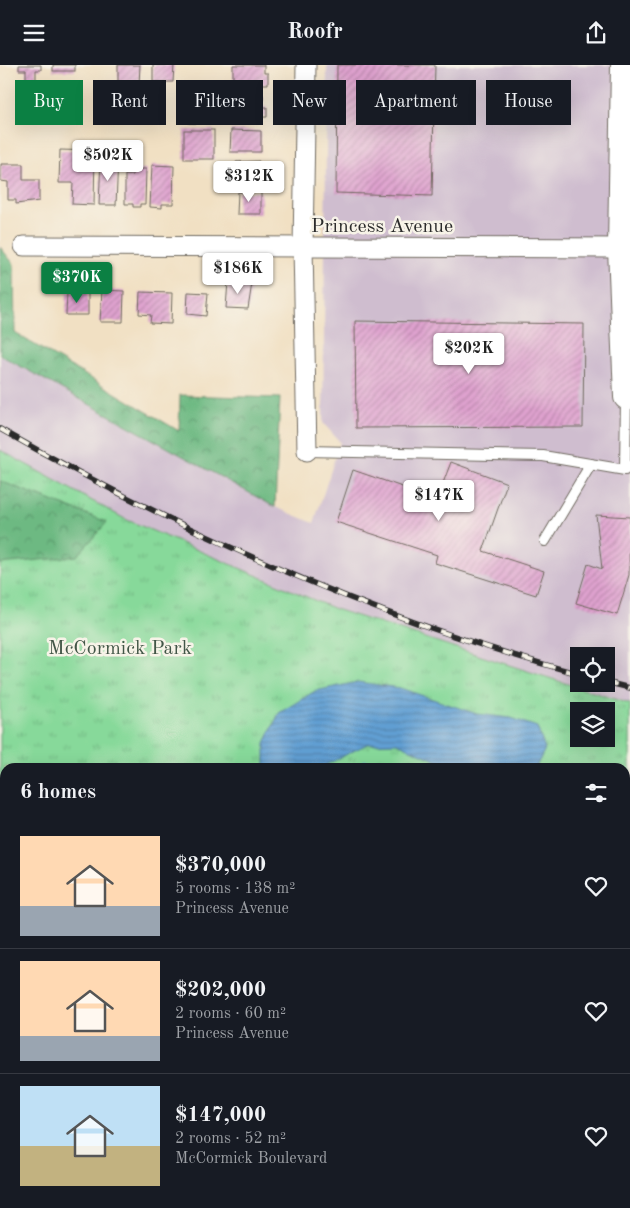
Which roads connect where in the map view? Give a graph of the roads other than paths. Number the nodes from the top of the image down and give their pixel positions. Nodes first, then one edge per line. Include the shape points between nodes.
1 (306, 65) edge
2 (625, 81) edge
3 (24, 246) dead end
4 (303, 247) junction
5 (623, 263) edge
6 (628, 397) edge
7 (307, 451) joint
8 (591, 464) junction
9 (627, 471) edge
10 (545, 541) dead end

1 - 4 street
2 - 5 street
3 - 4 street, Princess Avenue
4 - 5 street, Princess Avenue
4 - 7 street
5 - 6 street
6 - 9 lane
7 - 8 lane via 543,456
8 - 9 lane
8 - 10 lane

